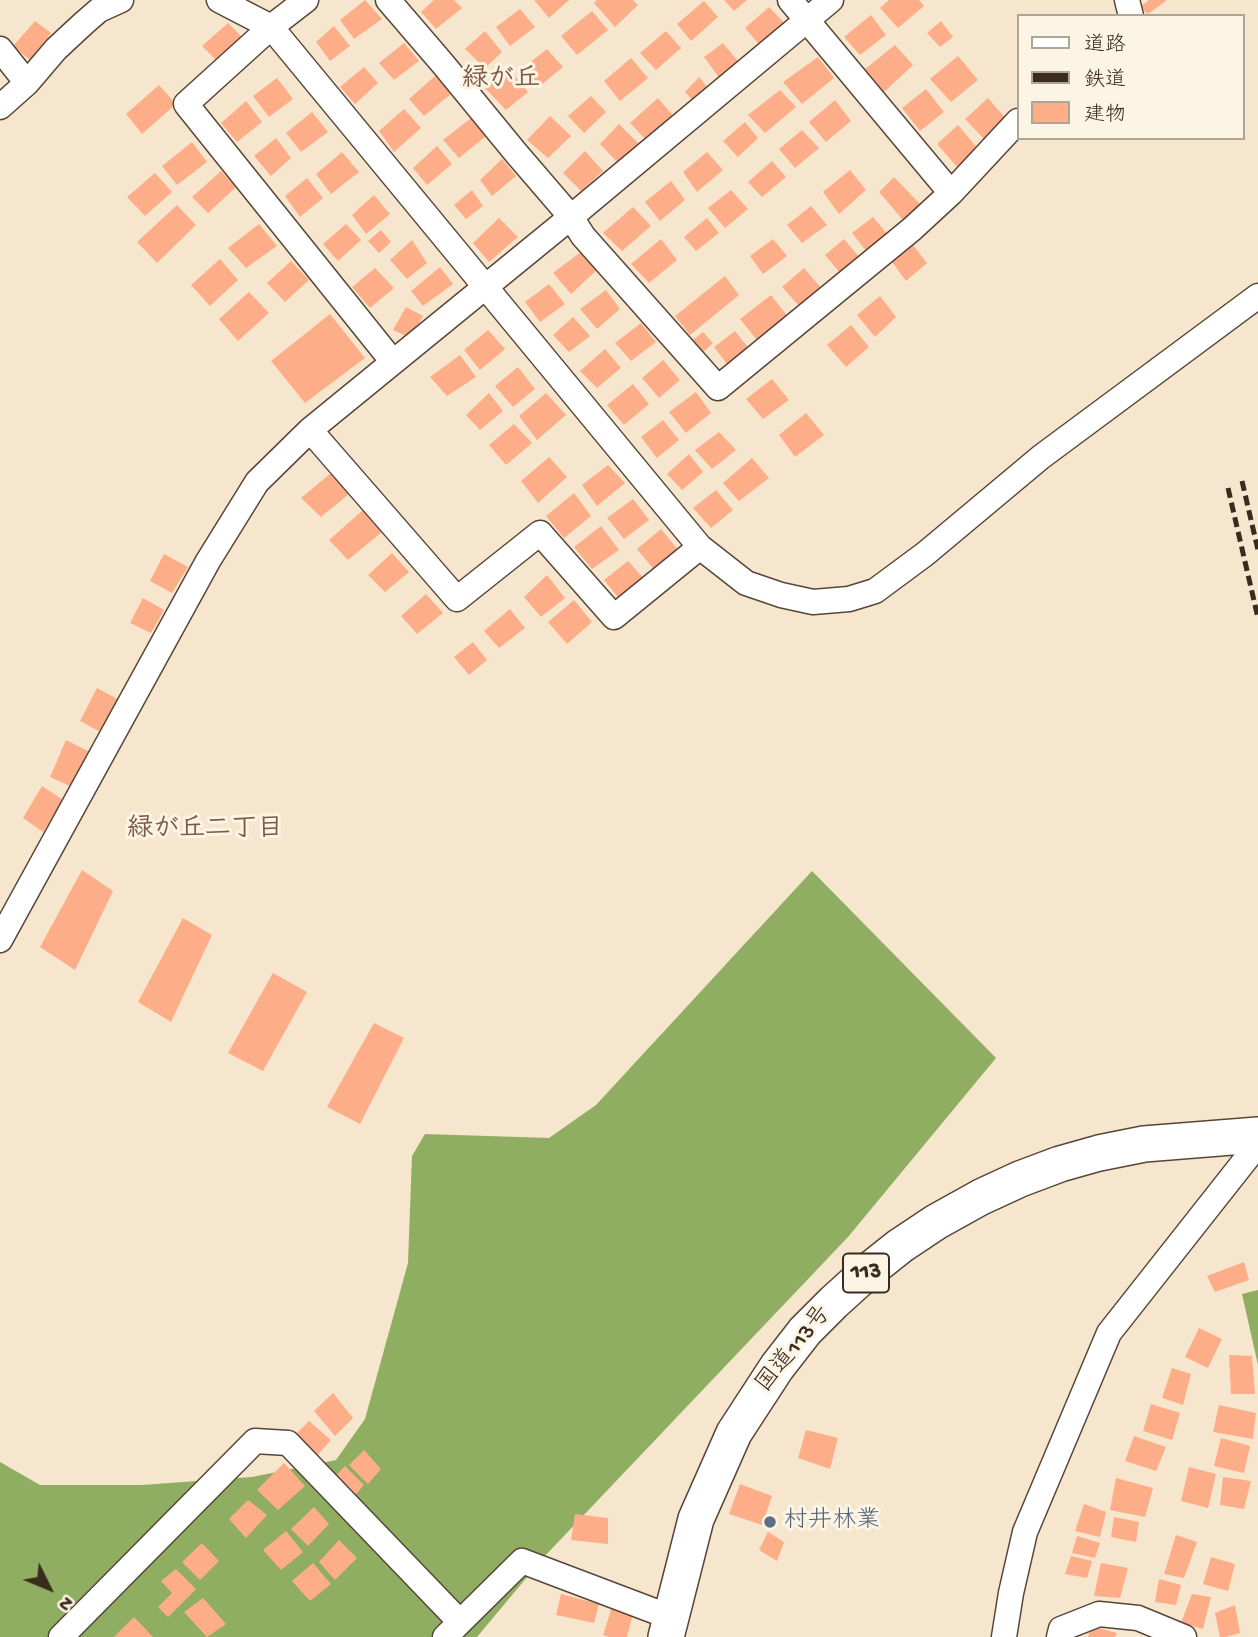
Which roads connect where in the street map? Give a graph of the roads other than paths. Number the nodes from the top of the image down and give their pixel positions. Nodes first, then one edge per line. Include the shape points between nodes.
1 (121, 0) edge
2 (219, 0) edge
3 (306, 0) edge
4 (388, 0) edge
5 (789, 0) edge
6 (831, 0) edge
7 (806, 21) junction
8 (271, 27) junction
9 (0, 49) edge
10 (27, 83) junction
11 (0, 107) edge
12 (1016, 123) edge
13 (951, 193) junction
14 (571, 217) junction
15 (486, 286) junction
16 (1258, 296) edge
17 (393, 362) junction
18 (310, 430) junction
19 (700, 547) junction
20 (0, 940) edge
21 (1258, 1135) edge
22 (1258, 1144) edge
23 (668, 1627) edge
24 (1135, 1627) edge
25 (453, 1630) edge
26 (61, 1637) edge
27 (1003, 1637) edge
28 (1059, 1637) edge
29 (1184, 1637) edge

1 - 10 street via 84,23
2 - 8 street
3 - 8 street
4 - 14 street
5 - 7 street
6 - 7 street
7 - 13 street
7 - 14 street
8 - 15 street
8 - 17 street via 186,104
9 - 10 street
10 - 11 street
12 - 13 street
13 - 14 street via 718,388
14 - 15 street
15 - 17 street
15 - 19 street
16 - 19 street via 1041,457 875,591 813,602 781,595 746,583
17 - 18 street
18 - 19 street via 457,599 540,533 614,617
18 - 20 street via 257,482 208,561
21 - 23 highway, 国道113号 / 113 via 1144,1144 1060,1164 1010,1183 936,1222 866,1273 805,1331 734,1433 696,1519
22 - 27 street via 1110,1333 1025,1532
23 - 25 street via 522,1561
24 - 28 street via 1099,1614 1061,1629
24 - 29 street
25 - 26 street via 288,1443 255,1441

